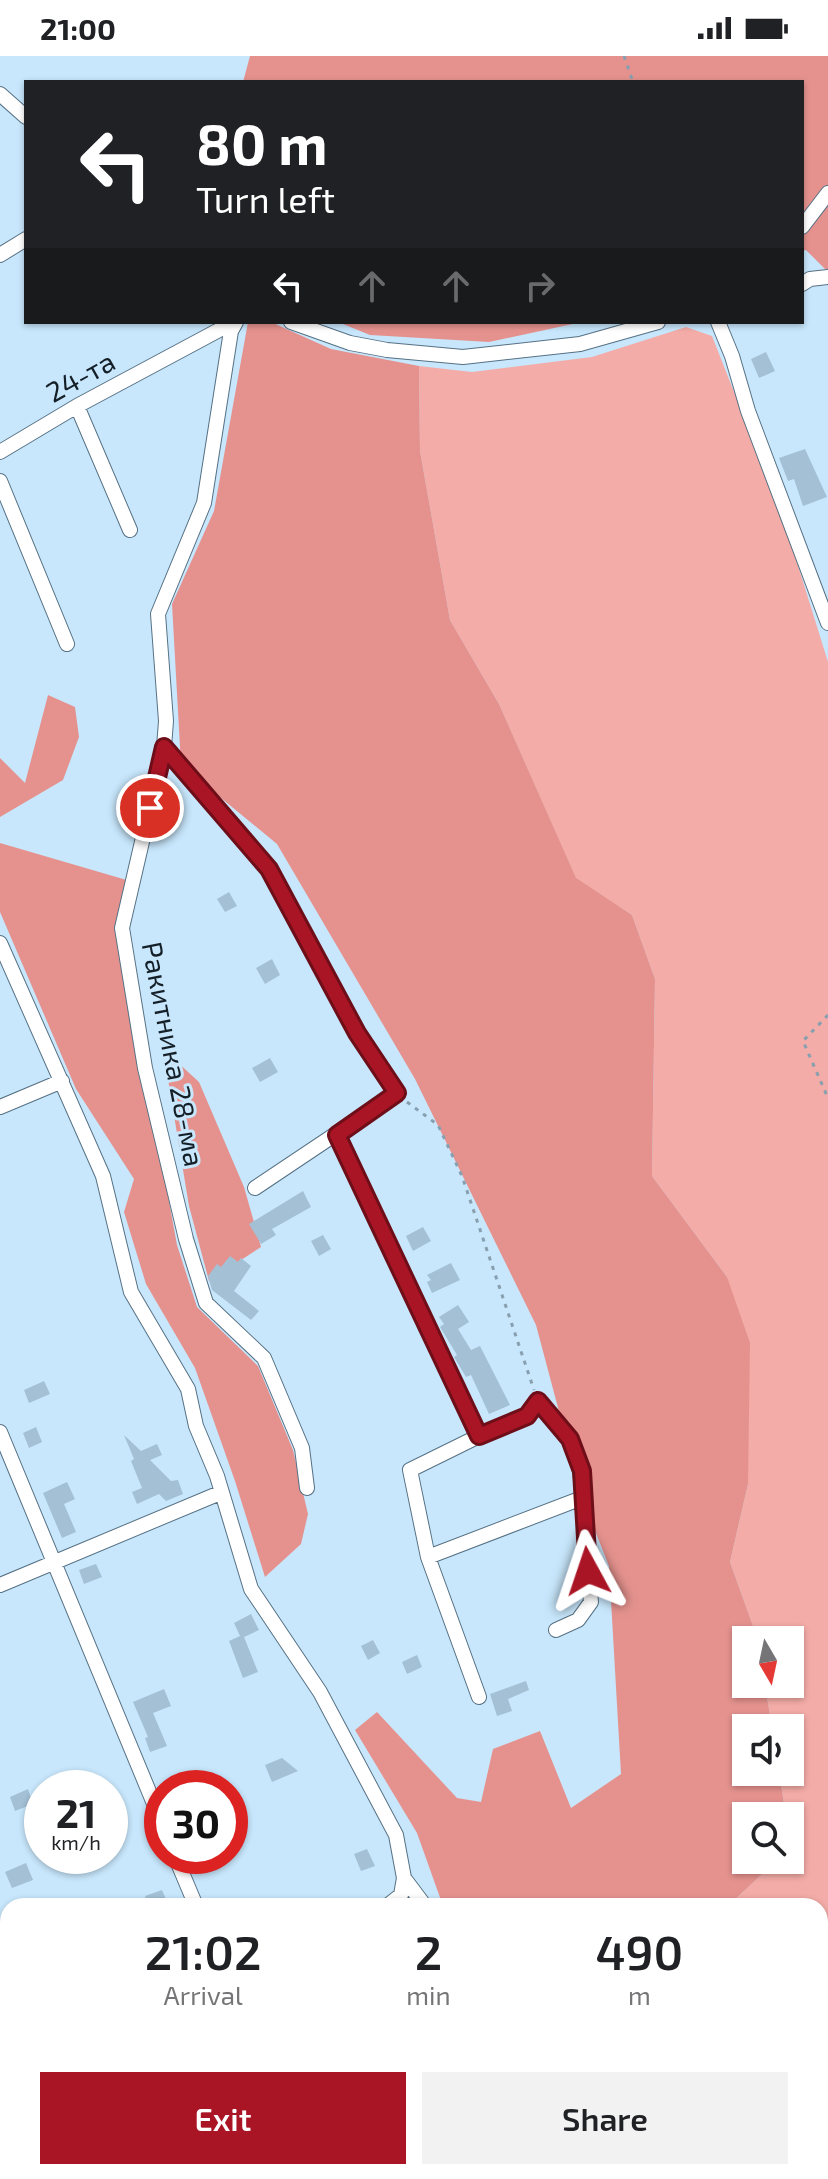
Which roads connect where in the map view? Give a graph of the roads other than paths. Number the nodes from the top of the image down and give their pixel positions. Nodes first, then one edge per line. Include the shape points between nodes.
1 (0, 94) edge
2 (24, 115) edge
3 (828, 193) edge
4 (804, 224) edge
5 (24, 240) edge
6 (0, 255) edge
7 (828, 277) edge
8 (804, 283) edge
9 (225, 324) edge
10 (235, 324) edge
11 (295, 324) edge
12 (651, 324) edge
13 (719, 324) edge
14 (77, 406) junction
15 (0, 452) edge
16 (0, 481) edge
17 (130, 530) dead end
18 (828, 623) edge
19 (67, 644) dead end
20 (164, 747) junction
21 (0, 943) edge
22 (62, 1081) junction
23 (0, 1107) edge
24 (337, 1135) junction
25 (255, 1188) dead end
26 (0, 1432) edge
27 (479, 1436) junction
28 (307, 1488) dead end
29 (220, 1493) junction
30 (582, 1498) junction
31 (428, 1557) junction
32 (55, 1564) junction
33 (0, 1585) edge
34 (556, 1630) dead end
35 (479, 1697) dead end
36 (144, 1779) edge
37 (183, 1874) edge
38 (404, 1878) junction
39 (193, 1898) edge
40 (397, 1898) edge
41 (419, 1898) edge

1 - 2 street
3 - 4 street
5 - 6 street
7 - 8 street
9 - 14 street, 24-та
10 - 20 street, Ракитника 28-ма via 204,503 158,614
11 - 12 street via 387,350 463,357 580,344
13 - 18 street
14 - 15 street, 24-та
14 - 17 street
16 - 19 street
20 - 24 street via 269,869 357,1033 397,1093
20 - 28 street, Ракитника 28-ма via 122,928 145,1068 206,1303 264,1358 302,1448
21 - 22 street
22 - 23 street
22 - 29 street via 103,1176 131,1292 188,1389
24 - 25 street
24 - 27 street
26 - 32 street
27 - 30 street via 527,1416 538,1401 570,1439 582,1471
27 - 31 street via 410,1470
29 - 32 street
29 - 38 street via 251,1589 320,1692 396,1835
30 - 31 street
30 - 34 street via 591,1602 578,1620
31 - 35 street
32 - 33 street
32 - 36 street
37 - 39 street
38 - 40 street
38 - 41 street

